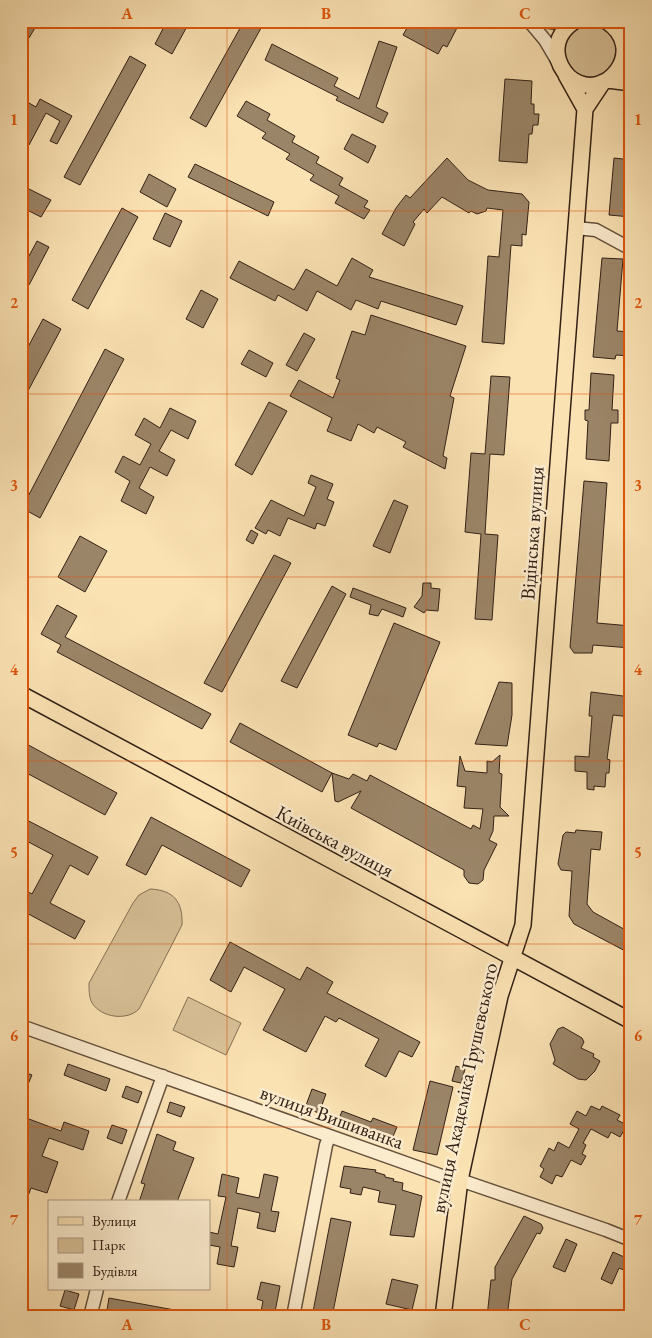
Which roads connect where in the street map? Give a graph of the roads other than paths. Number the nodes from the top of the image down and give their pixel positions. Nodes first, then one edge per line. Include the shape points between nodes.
1 (529, 21) edge
2 (544, 21) edge
3 (606, 21) edge
4 (618, 21) edge
5 (572, 22) edge
6 (623, 40) junction
7 (631, 57) edge
8 (560, 66) junction
9 (606, 81) junction
10 (631, 83) edge
11 (585, 109) junction
12 (575, 228) junction
13 (631, 249) edge
14 (21, 694) edge
15 (512, 958) junction
16 (631, 1021) edge
17 (21, 1026) edge
18 (163, 1076) junction
19 (330, 1137) junction
20 (460, 1180) junction
21 (119, 1200) edge
22 (631, 1240) edge
23 (96, 1290) edge
24 (90, 1317) edge
25 (292, 1317) edge
26 (443, 1317) edge

1 - 8 street
2 - 5 street
3 - 6 main road
4 - 6 main road
5 - 8 main road via 558,43
6 - 7 main road
6 - 9 main road, Відінська вулиця via 625,52 622,63 617,73
8 - 9 main road via 581,83 592,85
8 - 11 main road
9 - 10 main road
9 - 11 main road, Відінська вулиця
11 - 12 main road, Відінська вулиця
12 - 13 street via 596,230
12 - 15 main road, Відінська вулиця via 524,912
14 - 15 main road, Київська вулиця
15 - 16 main road, Київська вулиця
15 - 20 main road, вулиця Академіка Грушевського via 500,996
17 - 18 street, вулиця Вишиванка
18 - 19 street, вулиця Вишиванка
18 - 21 street
19 - 20 street, вулиця Вишиванка
19 - 25 street
20 - 22 street, вулиця Вишиванка
20 - 26 main road, вулиця Академіка Грушевського
23 - 24 street

